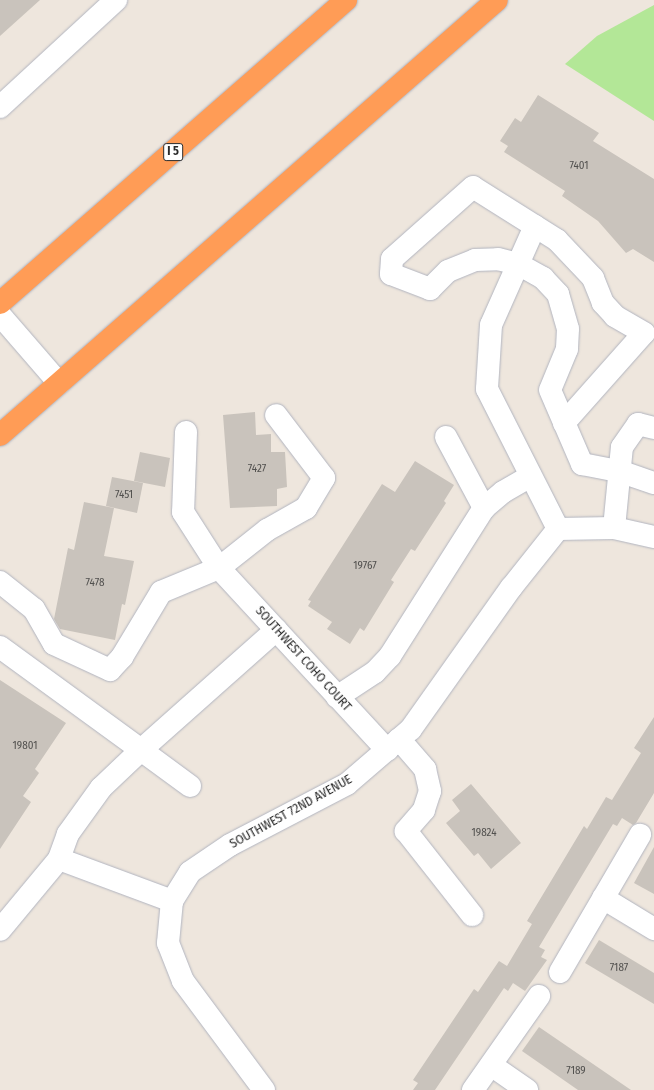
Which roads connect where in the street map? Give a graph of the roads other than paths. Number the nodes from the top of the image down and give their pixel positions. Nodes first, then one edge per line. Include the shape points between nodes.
1 (116, 0) edge
2 (346, 0) edge
3 (498, 0) edge
4 (0, 107) edge
5 (535, 226) junction
6 (518, 264) junction
7 (0, 303) edge
8 (0, 315) edge
9 (59, 383) junction
10 (276, 415) dead end
11 (564, 423) junction
12 (654, 428) edge
13 (186, 432) dead end
14 (0, 435) edge
15 (446, 437) dead end
16 (619, 471) junction
17 (531, 476) junction
18 (654, 483) edge
19 (484, 508) junction
20 (614, 528) junction
21 (558, 529) junction
22 (654, 537) edge
23 (219, 568) junction
24 (0, 582) edge
25 (276, 630) junction
26 (0, 647) edge
27 (337, 696) junction
28 (393, 745) junction
29 (141, 750) junction
30 (190, 786) dead end
31 (640, 835) dead end
32 (59, 859) junction
33 (603, 898) junction
34 (172, 901) junction
35 (472, 915) dead end
36 (654, 929) edge
37 (0, 930) edge
38 (560, 972) dead end
39 (539, 996) dead end
40 (491, 1065) junction
41 (264, 1090) edge
42 (473, 1090) edge
43 (527, 1090) edge

1 - 4 street
2 - 7 highway, I 5
3 - 9 highway
5 - 6 street
5 - 6 street via 473,187 392,259 391,274 430,289 448,272 475,260 498,260
5 - 11 street via 557,240 578,260 593,278 603,302 615,316 644,333
6 - 11 street via 543,278 558,294 568,329 567,350 550,390
6 - 17 street via 491,325 487,389
8 - 9 street
9 - 14 highway
10 - 23 street via 324,478 306,508 267,530
11 - 16 street via 582,464
12 - 16 street via 638,424 622,447
13 - 23 street, SOUTHWEST COHO COURT via 183,512
15 - 19 street
16 - 18 street
16 - 20 street
17 - 19 street via 503,492
17 - 21 street
19 - 27 street via 390,656 375,672
20 - 21 street
20 - 22 street
21 - 28 street, SOUTHWEST 72ND AVENUE via 510,588 411,729
23 - 24 street via 161,592 122,657 110,670 54,644 34,609
23 - 25 street, SOUTHWEST COHO COURT
25 - 27 street, SOUTHWEST COHO COURT
25 - 29 street
26 - 29 street
27 - 28 street, SOUTHWEST COHO COURT
28 - 34 street, SOUTHWEST 72ND AVENUE via 347,784 230,845 190,872
28 - 35 street, SOUTHWEST COHO COURT via 425,769 430,791 424,810 406,831
29 - 30 street
29 - 32 street via 101,788 68,834
31 - 33 street
32 - 34 street
32 - 37 street
33 - 36 street
33 - 38 street
34 - 41 street, SOUTHWEST 72ND AVENUE via 168,943 183,981
39 - 40 street
40 - 42 street
40 - 43 street

